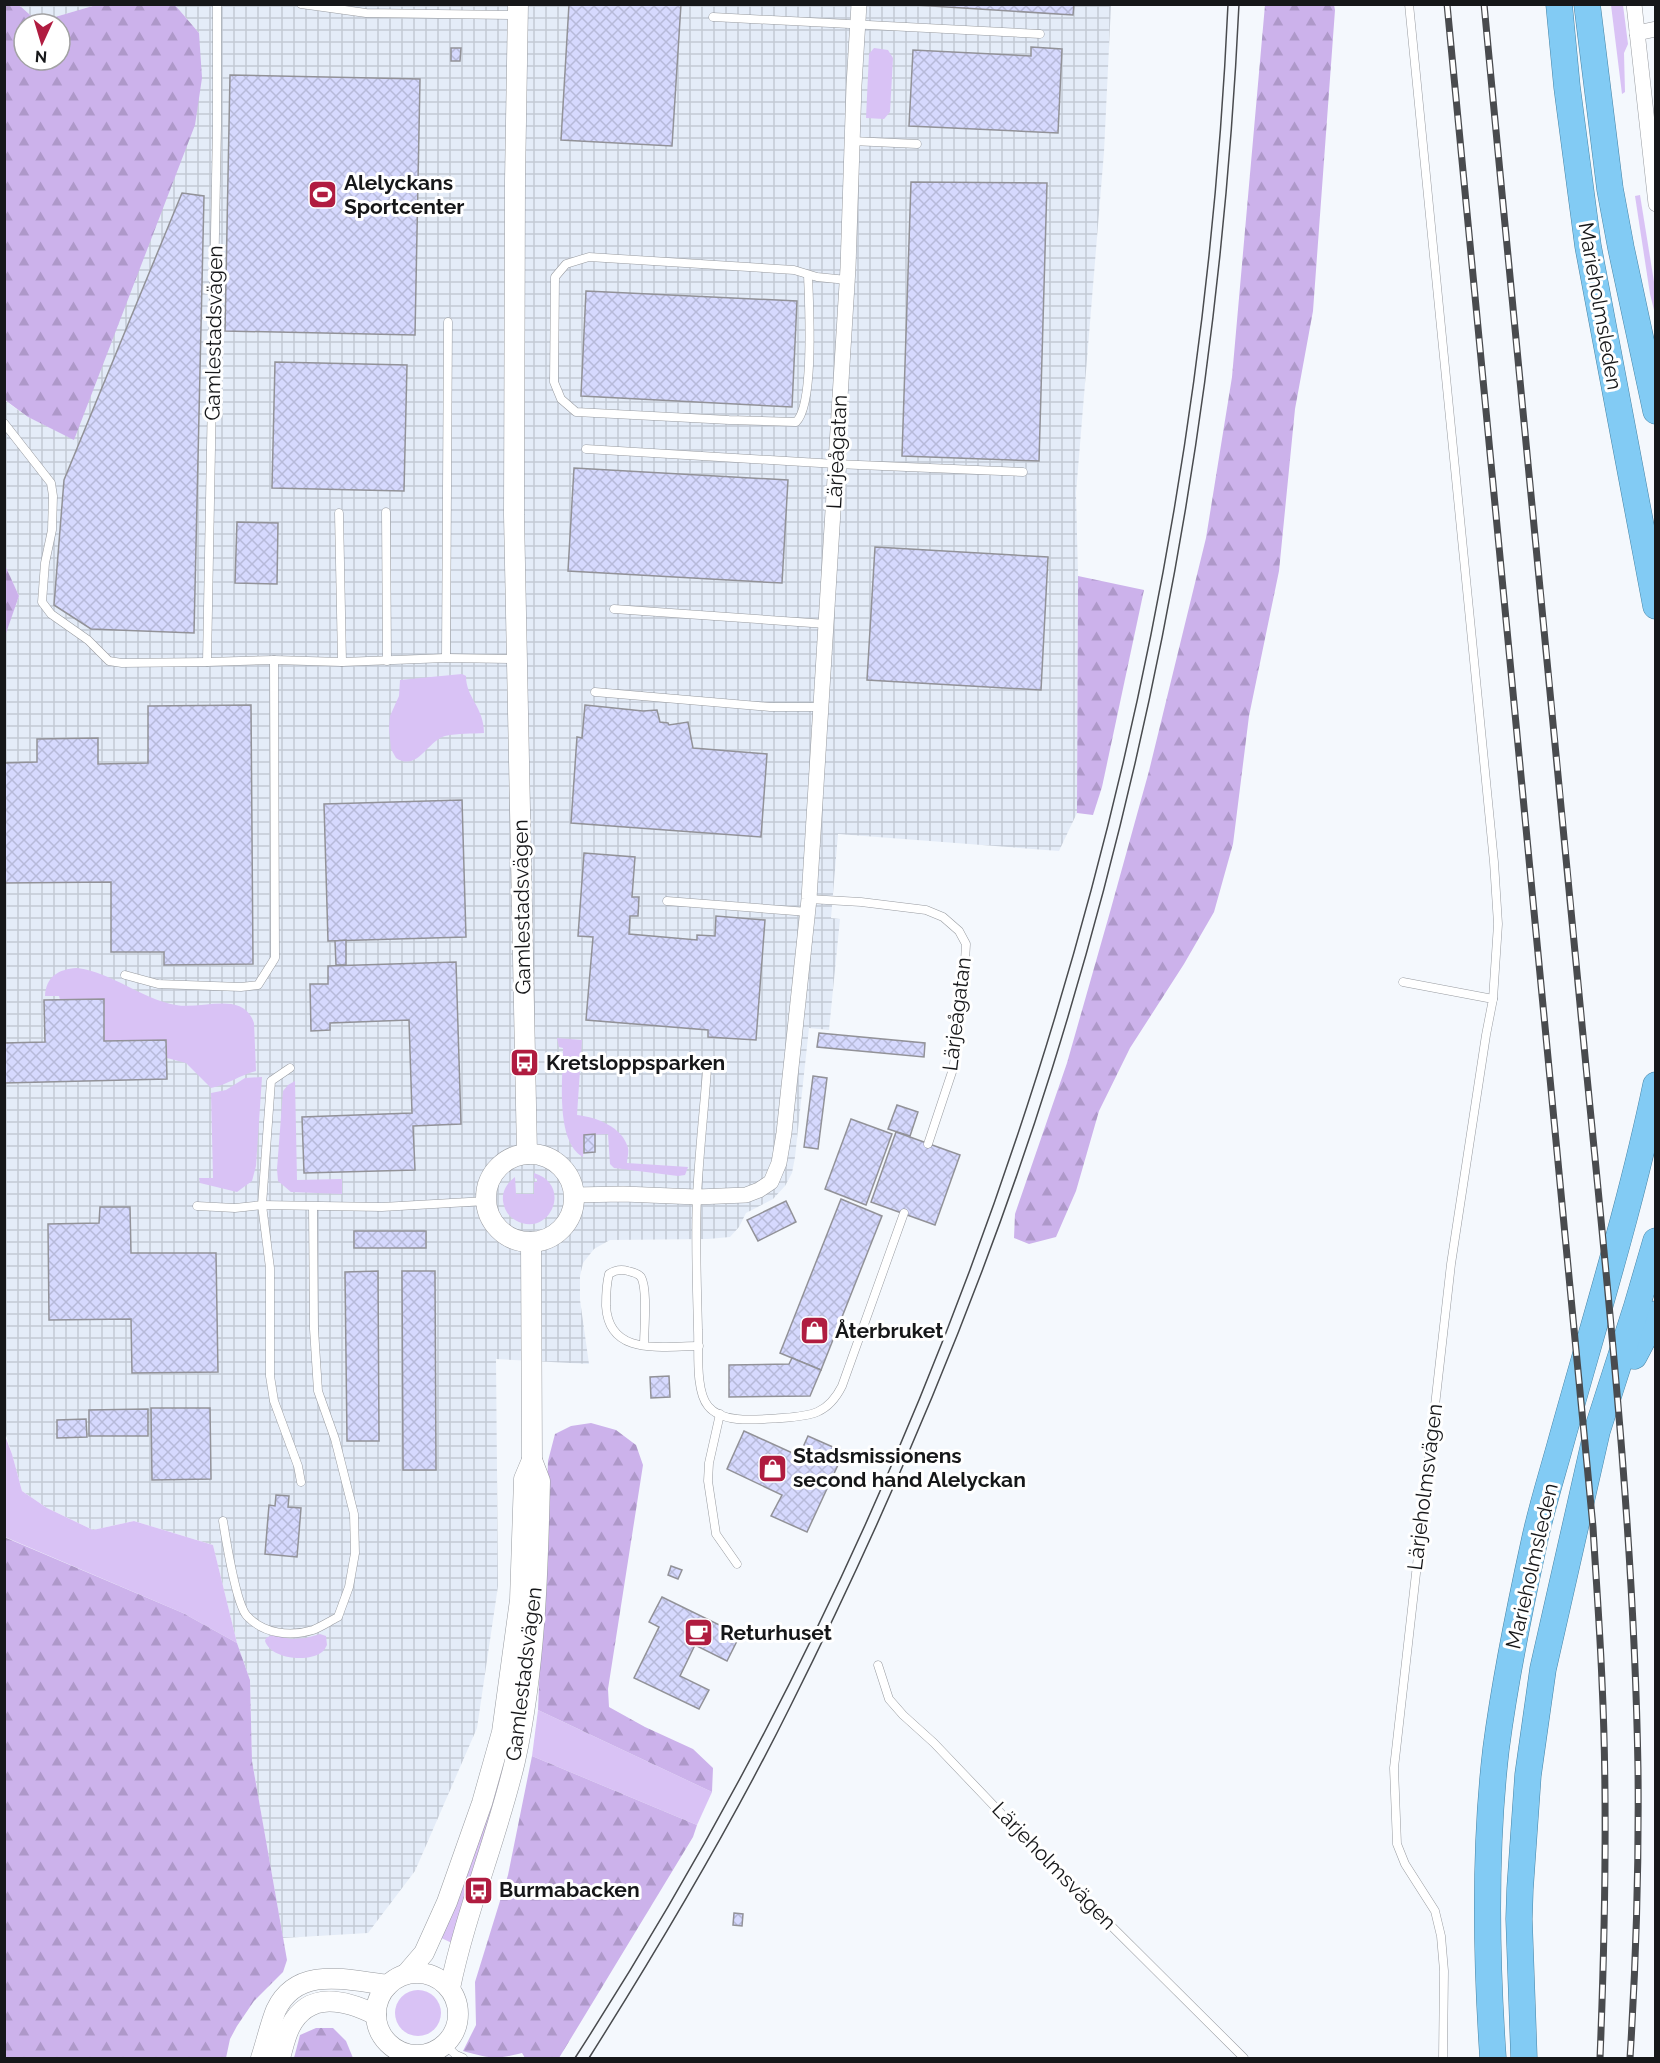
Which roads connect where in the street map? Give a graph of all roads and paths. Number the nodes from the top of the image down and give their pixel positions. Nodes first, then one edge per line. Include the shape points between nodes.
1 (217, 4) edge
2 (859, 4) edge
3 (1409, 4) edge
4 (1559, 4) edge
5 (1587, 4) edge
6 (1634, 4) edge
7 (305, 5) edge
8 (518, 10) edge
9 (713, 16) dead end
10 (858, 24) junction
11 (1656, 29) edge
12 (1637, 33) junction
13 (1040, 34) dead end
14 (852, 141) junction
15 (917, 144) dead end
16 (1655, 198) edge
17 (1656, 204) edge
18 (808, 275) junction
19 (847, 280) junction
20 (448, 322) dead end
21 (1655, 406) edge
22 (4, 423) edge
23 (586, 449) dead end
24 (836, 464) junction
25 (1023, 472) dead end
26 (386, 512) dead end
27 (339, 513) dead end
28 (1656, 606) edge
29 (614, 609) dead end
30 (826, 624) junction
31 (446, 658) junction
32 (518, 659) junction
33 (274, 660) junction
34 (387, 661) junction
35 (207, 662) junction
36 (342, 662) junction
37 (595, 692) dead end
38 (821, 707) junction
39 (666, 900) dead end
40 (809, 905) junction
41 (125, 975) dead end
42 (1403, 982) dead end
43 (1493, 999) junction
44 (290, 1068) dead end
45 (707, 1069) dead end
46 (1656, 1085) edge
47 (928, 1144) dead end
48 (526, 1154) junction
49 (574, 1195) junction
50 (697, 1197) junction
51 (486, 1201) junction
52 (262, 1205) junction
53 (197, 1206) dead end
54 (313, 1207) junction
55 (904, 1214) dead end
56 (1656, 1241) edge
57 (531, 1242) junction
58 (1656, 1314) edge
59 (644, 1346) junction
60 (699, 1346) junction
61 (720, 1414) junction
62 (1597, 1431) junction
63 (532, 1460) junction
64 (301, 1482) dead end
65 (223, 1521) dead end
66 (737, 1564) dead end
67 (878, 1665) dead end
68 (406, 1974) junction
69 (388, 1985) junction
70 (450, 1988) junction
71 (376, 2015) junction
72 (445, 2045) junction
73 (385, 2050) edge
74 (425, 2057) edge
75 (261, 2058) edge
76 (280, 2058) edge
77 (464, 2058) edge
78 (1244, 2058) edge
79 (1443, 2058) edge
80 (1493, 2058) edge
81 (1524, 2058) edge

1 - 35 lane, Gamlestadsvägen
2 - 10 street, Lärjeågatan
3 - 43 lane, Lärjeholmsvägen via 1494,862 1498,924
4 - 28 highway, Marieholmsleden via 1588,246
5 - 21 highway, Marieholmsleden via 1610,189
6 - 12 street
7 - 8 lane, Gamlestadsvägen via 376,14
8 - 32 street, Gamlestadsvägen via 514,515
9 - 10 lane
10 - 13 lane
10 - 14 street, Lärjeågatan
11 - 12 street
12 - 16 street
14 - 15 lane
14 - 19 street, Lärjeågatan
16 - 17 street
18 - 18 lane via 794,270 589,257 566,264 555,277 554,382 561,399 576,412 796,422 803,411 810,349
18 - 19 lane
19 - 24 street, Lärjeågatan
20 - 31 lane
22 - 35 lane via 51,483 52,530 42,602 51,614 88,640 109,661
23 - 24 lane
24 - 25 lane
24 - 30 street, Lärjeågatan
26 - 34 lane
27 - 36 lane
29 - 30 lane
30 - 38 street, Lärjeågatan
31 - 32 lane
31 - 34 lane
32 - 48 street, Gamlestadsvägen
33 - 35 lane
33 - 36 lane
33 - 41 lane via 275,958 258,985 241,987 158,984
34 - 36 lane
37 - 38 lane via 770,707
38 - 40 street, Lärjeågatan
39 - 40 lane
40 - 47 lane, Lärjeågatan via 861,902 926,910 943,917 959,931 966,944 953,1069
40 - 50 street, Lärjeågatan via 784,1133 776,1173 771,1182 746,1195
42 - 43 lane
43 - 79 lane, Lärjeholmsvägen via 1451,1264 1394,1768 1397,1844 1435,1911 1442,1936
44 - 52 lane via 271,1081
45 - 50 lane
46 - 80 highway, Marieholmsleden via 1634,1181 1534,1541 1506,1682 1496,1750 1488,1867
48 - 49 street via 557,1163 568,1175
48 - 51 street via 497,1169 488,1184
49 - 50 street, Lärjeågatan
49 - 57 street via 572,1213 562,1228 548,1238
50 - 60 lane
51 - 54 lane
51 - 57 street via 488,1213 498,1228 513,1239
52 - 53 lane
52 - 54 lane
52 - 64 lane via 272,1288 270,1376 274,1401
54 - 65 lane via 318,1391 354,1514 355,1553 350,1587 338,1617 314,1630 289,1634 264,1629 246,1615 231,1569
55 - 61 lane via 836,1398 820,1411 798,1417 742,1420
56 - 62 highway, Marieholmsleden
57 - 63 street, Gamlestadsvägen
58 - 62 highway
59 - 59 lane via 623,1339 607,1318 606,1283 615,1270 637,1273 640,1277
59 - 60 lane
60 - 61 lane via 704,1398
61 - 66 lane via 708,1481 716,1534
62 - 81 highway, Marieholmsleden via 1543,1669 1528,1775 1519,1919
63 - 68 street, Gamlestadsvägen via 524,1479 520,1600 502,1732 447,1902 424,1953
63 - 70 street, Gamlestadsvägen via 540,1481 538,1552 522,1725 504,1805 457,1952
67 - 78 lane, Lärjeholmsvägen via 889,1699 903,1715
68 - 69 street, Gamlestadsvägen
68 - 70 street via 427,1974
69 - 71 street via 378,2001
69 - 75 street via 329,1977 306,1982 280,2003
70 - 72 street, Gamlestadsvägen via 459,2014 457,2028
71 - 73 street
71 - 76 street via 332,2001 310,2006 289,2029
72 - 74 street
72 - 77 lane
73 - 74 street

